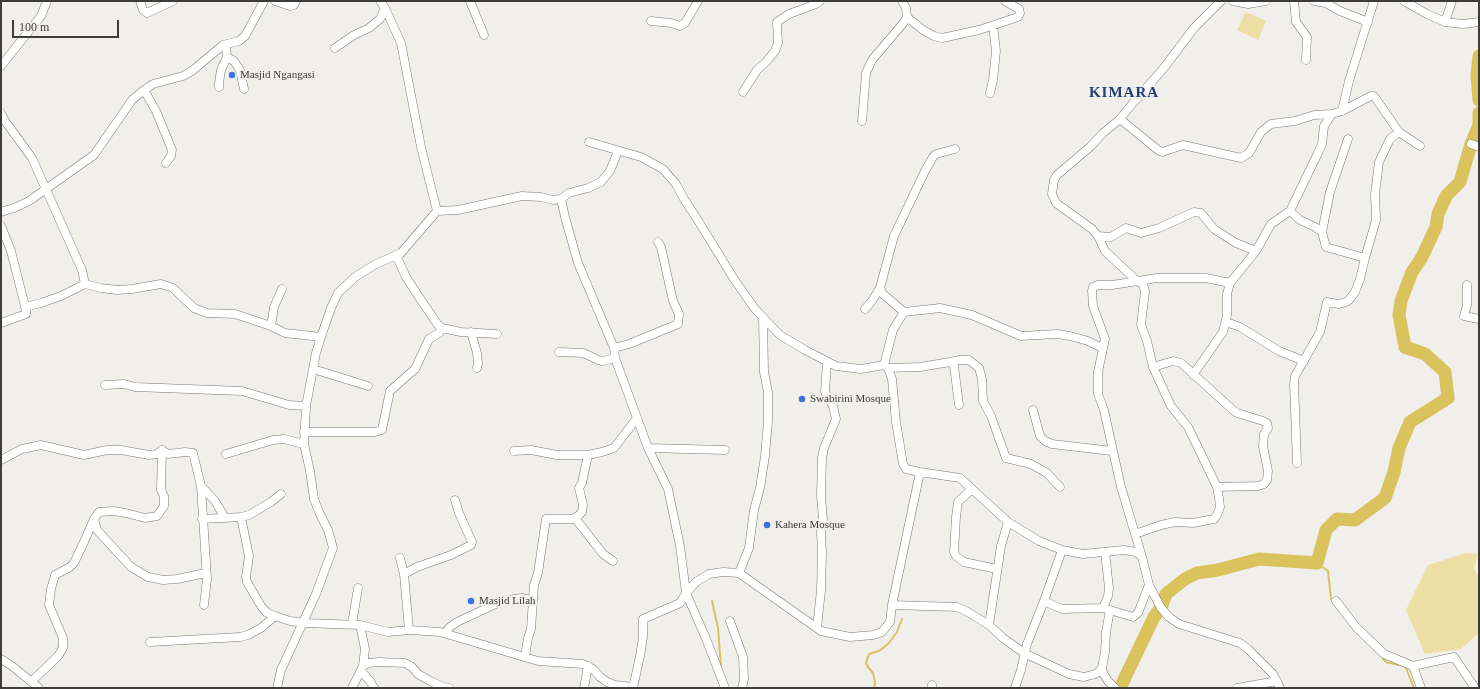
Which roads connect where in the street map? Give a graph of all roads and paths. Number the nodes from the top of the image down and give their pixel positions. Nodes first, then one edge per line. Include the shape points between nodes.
1 (47, 1) edge
2 (140, 1) edge
3 (173, 1) edge
4 (264, 1) edge
5 (275, 1) edge
6 (296, 1) edge
7 (380, 1) edge
8 (470, 1) edge
9 (698, 1) edge
10 (820, 1) edge
11 (902, 1) edge
12 (1005, 1) edge
13 (1233, 1) edge
14 (1266, 1) edge
15 (1294, 1) edge
16 (1314, 1) edge
17 (1374, 1) edge
18 (1404, 1) edge
19 (1452, 1) edge
20 (1216, 2) edge
21 (386, 8) junction
22 (907, 17) junction
23 (651, 21) dead end
24 (1368, 22) junction
25 (1445, 22) junction
26 (1479, 22) edge
27 (993, 26) junction
28 (484, 35) dead end
29 (223, 45) junction
30 (335, 48) dead end
31 (227, 57) junction
32 (1306, 60) dead end
33 (1, 66) edge
34 (219, 87) dead end
35 (244, 89) dead end
36 (144, 90) junction
37 (743, 92) dead end
38 (990, 93) dead end
39 (1342, 111) junction
40 (1, 113) edge
41 (1332, 114) junction
42 (1120, 119) junction
43 (862, 121) dead end
44 (1399, 132) junction
45 (1348, 139) dead end
46 (589, 142) dead end
47 (1420, 146) dead end
48 (955, 149) dead end
49 (618, 151) junction
50 (166, 163) dead end
51 (46, 189) junction
52 (561, 199) junction
53 (437, 211) junction
54 (1290, 211) junction
55 (1, 212) edge
56 (1, 226) edge
57 (1322, 232) junction
58 (1098, 236) junction
59 (3, 239) edge
60 (658, 242) dead end
61 (1256, 251) junction
62 (396, 255) junction
63 (1365, 258) junction
64 (1137, 281) junction
65 (1230, 283) junction
66 (85, 284) junction
67 (1467, 285) dead end
68 (880, 288) junction
69 (282, 289) dead end
70 (25, 307) junction
71 (866, 309) dead end
72 (904, 312) junction
73 (763, 317) junction
74 (1479, 319) edge
75 (1226, 322) junction
76 (1, 323) edge
77 (271, 326) junction
78 (442, 328) junction
79 (471, 332) junction
80 (497, 334) dead end
81 (321, 337) junction
82 (614, 348) junction
83 (1102, 348) junction
84 (559, 352) dead end
85 (615, 358) junction
86 (1304, 361) junction
87 (827, 362) junction
88 (950, 362) junction
89 (886, 366) junction
90 (477, 368) dead end
91 (1153, 368) junction
92 (313, 369) junction
93 (1193, 375) junction
94 (105, 385) dead end
95 (368, 386) dead end
96 (959, 405) dead end
97 (306, 406) junction
98 (1033, 410) dead end
99 (637, 418) junction
100 (304, 432) junction
101 (304, 444) junction
102 (648, 448) junction
103 (162, 450) junction
104 (725, 450) dead end
105 (514, 451) dead end
106 (1112, 451) junction
107 (226, 454) dead end
108 (588, 456) junction
109 (1, 460) edge
110 (1298, 463) dead end
111 (920, 472) junction
112 (201, 486) junction
113 (1060, 487) dead end
114 (1217, 487) junction
115 (972, 489) junction
116 (281, 494) dead end
117 (456, 500) dead end
118 (241, 517) junction
119 (225, 518) junction
120 (575, 518) junction
121 (94, 519) junction
122 (202, 519) junction
123 (1008, 522) junction
124 (1135, 534) junction
125 (1062, 550) junction
126 (1105, 552) junction
127 (1142, 557) junction
128 (400, 558) dead end
129 (613, 562) dead end
130 (997, 569) junction
131 (206, 573) junction
132 (740, 573) junction
133 (404, 574) junction
134 (1148, 585) junction
135 (358, 588) dead end
136 (686, 593) junction
137 (532, 600) junction
138 (1044, 601) junction
139 (1336, 601) dead end
140 (204, 605) dead end
141 (892, 605) junction
142 (1106, 609) junction
143 (275, 616) junction
144 (730, 621) dead end
145 (304, 623) junction
146 (356, 625) junction
147 (988, 625) junction
148 (817, 628) junction
149 (409, 630) junction
150 (445, 633) junction
151 (150, 642) dead end
152 (1024, 653) junction
153 (525, 656) junction
154 (1, 659) edge
155 (588, 666) junction
156 (1412, 666) junction
157 (1102, 668) junction
158 (362, 669) junction
159 (31, 682) junction
160 (1279, 684) edge
161 (633, 687) edge
162 (39, 688) edge
163 (277, 688) edge
164 (352, 688) edge
165 (374, 688) edge
166 (449, 688) edge
167 (584, 688) edge
168 (725, 688) edge
169 (742, 688) edge
170 (1015, 688) edge
171 (1115, 688) edge
172 (1237, 688) edge
173 (1421, 688) edge
174 (1475, 688) edge

1 - 33 street via 40,16
2 - 3 street via 147,13
4 - 29 street via 243,38 239,42
5 - 6 street via 290,6
7 - 21 street
8 - 28 street
9 - 23 street via 685,23 680,26
10 - 37 street via 777,22 778,43
11 - 22 street
12 - 27 street via 1019,8 1020,13 1018,17
13 - 14 street via 1248,4
15 - 32 street via 1296,22 1307,37
16 - 24 street via 1326,3
17 - 24 street
18 - 25 street
19 - 25 street
20 - 42 street via 1164,69
21 - 30 street via 380,19 369,28
21 - 53 street via 402,48 421,147
22 - 27 street via 928,33 942,38
22 - 43 street via 869,65
24 - 39 street
25 - 26 street
27 - 38 street via 996,51
29 - 31 street
29 - 36 street via 188,73
31 - 34 street via 221,70
31 - 35 street via 234,61 240,70
36 - 50 street via 172,150
36 - 51 street via 132,100 94,155
39 - 41 street
39 - 44 street via 1374,96
40 - 51 street via 32,158
41 - 42 street via 1271,124 1261,132 1249,153 1241,158 1183,145 1162,152
41 - 54 street via 1324,126 1322,144 1317,156
42 - 58 street via 1054,180 1052,194 1056,203
44 - 47 street
44 - 63 street via 1390,139 1379,162 1375,194 1376,220
45 - 57 street via 1330,192
46 - 49 street
48 - 68 street via 936,154 925,171 894,236
49 - 52 street via 610,171 601,182 569,193
49 - 73 street via 641,157 663,169 676,184 734,279
51 - 55 street via 29,201
51 - 66 street via 82,270
52 - 53 street via 522,196 458,210
52 - 82 street via 578,263
53 - 62 street via 401,253
54 - 57 street via 1300,220
54 - 61 street via 1271,224
56 - 59 street
57 - 63 street via 1326,247
58 - 61 street via 1111,237 1126,228 1141,233 1168,225 1194,212 1201,213 1214,229 1236,243
58 - 64 street via 1106,251
59 - 70 street via 11,252
60 - 82 street via 673,301 679,314 678,324
61 - 65 street
62 - 78 street via 406,277
62 - 81 street via 355,277 338,293
63 - 86 street via 1360,279 1349,300 1339,304 1327,302 1320,332
64 - 65 street via 1157,278 1206,278
64 - 83 street via 1093,287 1093,306 1105,338
64 - 91 street via 1144,287 1141,325
65 - 75 street
66 - 70 street via 61,296
66 - 77 street via 117,290 161,284 173,288 194,308 207,313 235,314
67 - 74 street via 1464,316
68 - 71 street
68 - 72 street via 883,294
69 - 77 street via 274,307
70 - 76 street via 26,314
72 - 83 street via 940,308 972,315 1020,336 1064,335 1088,341
72 - 89 street via 893,330
73 - 87 street via 780,335
73 - 132 street via 764,372 768,392 765,456 749,548
75 - 86 street via 1240,327 1279,351
75 - 93 street via 1223,332
77 - 81 street via 285,333
78 - 79 street
78 - 100 street via 430,339 415,369 390,391 382,430
79 - 80 street
79 - 90 street via 477,353
81 - 92 street
82 - 85 street
83 - 106 street via 1098,394 1104,410
84 - 85 street via 583,353 603,361
85 - 99 street
86 - 110 street via 1295,376 1294,384
87 - 89 street via 836,366 861,369
87 - 148 street via 824,392 833,406 836,419 822,458 821,590
88 - 89 street via 920,367
88 - 96 street via 954,366
88 - 113 street via 969,360 979,368 984,405 991,416 1006,458 1031,464 1047,473
89 - 111 street via 892,379 903,464 911,471
91 - 93 street via 1177,361
91 - 114 street via 1171,406 1188,427
92 - 95 street
92 - 97 street
93 - 114 street via 1237,413 1266,422 1268,426 1263,446 1268,471 1264,484
94 - 97 street via 242,391 289,405
97 - 100 street
98 - 106 street via 1040,436 1045,441
99 - 102 street
99 - 108 street via 614,448
100 - 101 street
101 - 107 street via 273,440
101 - 145 street via 314,499 333,548
102 - 104 street
102 - 136 street via 668,489 680,546
103 - 109 street via 157,454 148,455 121,450 84,455 41,446 22,449
103 - 112 street via 168,454 192,453
103 - 121 street via 161,490 164,506 157,516 145,518 113,511 99,512
105 - 108 street via 531,450 557,455
106 - 124 street
108 - 120 street via 579,488 582,512
111 - 115 street via 960,478
111 - 141 street
112 - 119 street via 215,501
112 - 122 street
114 - 124 street via 1220,507 1214,519 1193,523 1161,524
115 - 123 street
115 - 130 street via 958,502 954,552 964,562
116 - 118 street via 258,511
117 - 133 street via 471,545
118 - 119 street
118 - 143 street via 249,556 246,577 261,606
119 - 122 street
120 - 129 street
120 - 137 street via 546,519
121 - 131 street via 98,530 131,567 148,577 163,580
121 - 159 street via 74,563 56,576 51,589 49,604 63,638 63,648
122 - 131 street
123 - 125 street via 1039,541
123 - 130 street
124 - 127 street
125 - 126 street via 1083,554
125 - 138 street
126 - 127 street via 1130,550
126 - 142 street via 1108,588
127 - 134 street
128 - 133 street
130 - 147 street
131 - 140 street
132 - 136 street via 709,574 696,582
132 - 148 street
133 - 149 street
134 - 142 street via 1135,616
134 - 160 street via 1169,617 1179,624 1240,643 1265,666
135 - 146 street
136 - 161 street via 680,602 643,619 643,637
136 - 168 street
137 - 150 street via 522,598 502,601 457,622
137 - 153 street via 531,629
138 - 142 street via 1062,609
138 - 152 street
139 - 156 street via 1357,628 1384,654
141 - 147 street via 957,607
141 - 148 street via 890,622 882,632 873,635 850,637
142 - 157 street
143 - 145 street
143 - 151 street via 261,628 240,637
144 - 169 street via 743,657
145 - 146 street
145 - 163 street via 281,670
146 - 149 street via 388,632
146 - 158 street via 365,649
147 - 152 street
149 - 150 street
150 - 153 street
152 - 157 street via 1078,676 1095,674
152 - 170 street
153 - 155 street via 538,661
154 - 159 street
155 - 161 street via 607,682
155 - 167 street
156 - 173 street
156 - 174 street via 1454,657
157 - 171 street via 1108,681
158 - 164 street
158 - 165 street
158 - 166 street via 369,663 405,663 430,681
159 - 162 street
160 - 172 street

